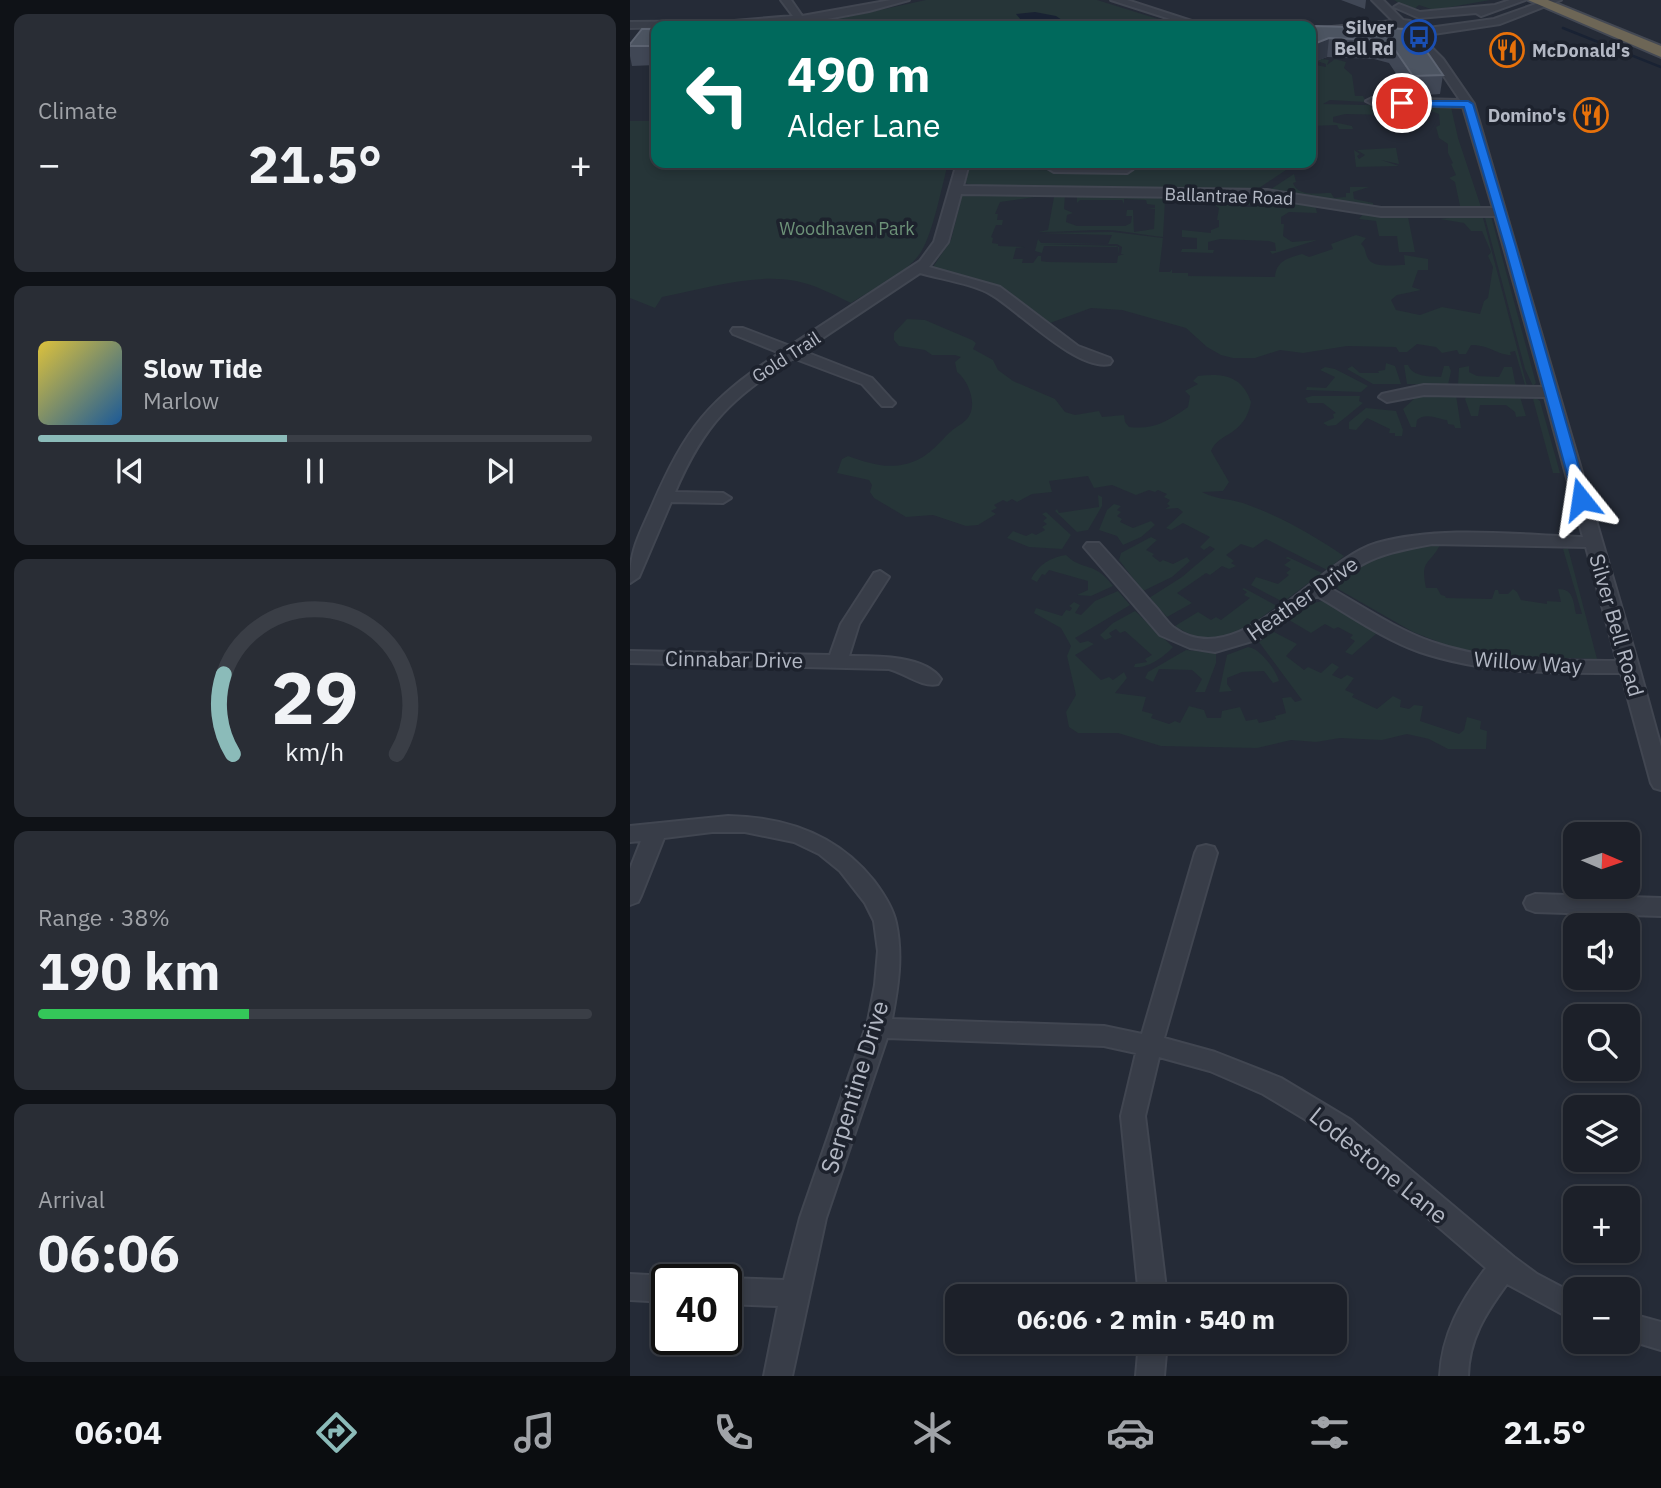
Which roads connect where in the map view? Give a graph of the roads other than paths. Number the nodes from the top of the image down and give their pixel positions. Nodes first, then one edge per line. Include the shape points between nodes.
1 (786, 0) edge
2 (904, 0) edge
3 (1116, 0) edge
4 (1377, 0) edge
5 (1520, 0) edge
6 (1550, 1) edge
7 (1395, 4) edge
8 (1499, 8) junction
9 (801, 21) joint
10 (1185, 21) edge
11 (1415, 22) junction
12 (1400, 23) junction
13 (630, 25) edge
14 (651, 25) edge
15 (1316, 31) edge
16 (1426, 32) junction
17 (1410, 34) junction
18 (1316, 38) edge
19 (1661, 40) edge
20 (1661, 52) edge
21 (1451, 56) dead end
22 (1469, 82) dead end
23 (1372, 101) dead end
24 (1468, 104) junction
25 (962, 168) edge
26 (1054, 168) edge
27 (1127, 169) dead end
28 (955, 190) junction
29 (1501, 212) junction
30 (919, 270) junction
31 (738, 331) dead end
32 (792, 352) junction
33 (1105, 361) dead end
34 (1551, 392) junction
35 (1387, 397) dead end
36 (887, 403) dead end
37 (664, 497) junction
38 (723, 498) dead end
39 (1593, 542) junction
40 (1093, 547) dead end
41 (630, 576) edge
42 (880, 577) dead end
43 (1317, 588) junction
44 (630, 657) edge
45 (838, 661) junction
46 (1630, 667) junction
47 (931, 679) dead end
48 (1661, 783) edge
49 (656, 831) junction
50 (630, 834) edge
51 (1206, 853) dead end
52 (630, 896) edge
53 (1535, 903) dead end
54 (1661, 907) edge
55 (876, 1028) junction
56 (1150, 1044) junction
57 (1504, 1266) junction
58 (1151, 1284) edge
59 (630, 1287) edge
60 (651, 1288) edge
61 (742, 1292) edge
62 (794, 1294) junction
63 (1563, 1302) edge
64 (1640, 1330) edge
65 (1661, 1336) edge
66 (1152, 1354) edge
67 (778, 1376) edge
68 (1150, 1376) edge
69 (1454, 1376) edge

1 - 9 street
2 - 9 street
3 - 10 street
4 - 12 street, Silver Bell Road
5 - 8 street
6 - 16 street via 1496,22
6 - 19 highway
6 - 20 highway
7 - 8 street via 1419,15
7 - 11 street
8 - 11 street
11 - 12 street
11 - 16 street
12 - 15 street
12 - 17 street, Silver Bell Road
13 - 14 street
16 - 17 street
16 - 21 street
17 - 18 street
17 - 24 street, Silver Bell Road via 1443,66
22 - 24 street, Silver Bell Road
23 - 24 street
24 - 29 street, Silver Bell Road
25 - 28 street, Gold Trail
26 - 27 street
28 - 29 street, Ballantrae Road via 1263,194 1381,212
28 - 30 street, Gold Trail via 940,244
29 - 34 street, Silver Bell Road
30 - 32 street, Gold Trail
30 - 33 street via 995,290 1073,349
31 - 32 street
32 - 36 street via 867,381
32 - 37 street, Gold Trail via 742,386 709,417 691,441
34 - 35 street via 1424,390
34 - 39 street, Silver Bell Road
37 - 38 street
37 - 41 street, Gold Trail
39 - 43 street, Heather Drive via 1432,538 1400,543 1359,557
39 - 46 street, Silver Bell Road
40 - 43 street, Heather Drive via 1167,631 1199,644 1244,640
42 - 45 street via 850,624
43 - 46 street, Willow Way via 1406,638 1462,658
44 - 45 street, Cinnabar Drive
45 - 47 street, Cinnabar Drive via 898,664
46 - 48 street, Silver Bell Road
49 - 50 street, Serpentine Drive
49 - 52 street
49 - 55 street, Serpentine Drive via 727,823 761,826 805,838 836,854 874,898 885,923 889,964
51 - 56 street
53 - 54 street
55 - 56 street, Lodestone Lane via 1088,1034
55 - 62 street, Serpentine Drive via 819,1197
56 - 57 street, Lodestone Lane via 1253,1077 1324,1116
56 - 58 street via 1133,1125
57 - 63 street, Lodestone Lane
57 - 69 street via 1466,1319
59 - 60 street
61 - 62 street
62 - 67 street, Serpentine Drive
64 - 65 street
66 - 68 street

